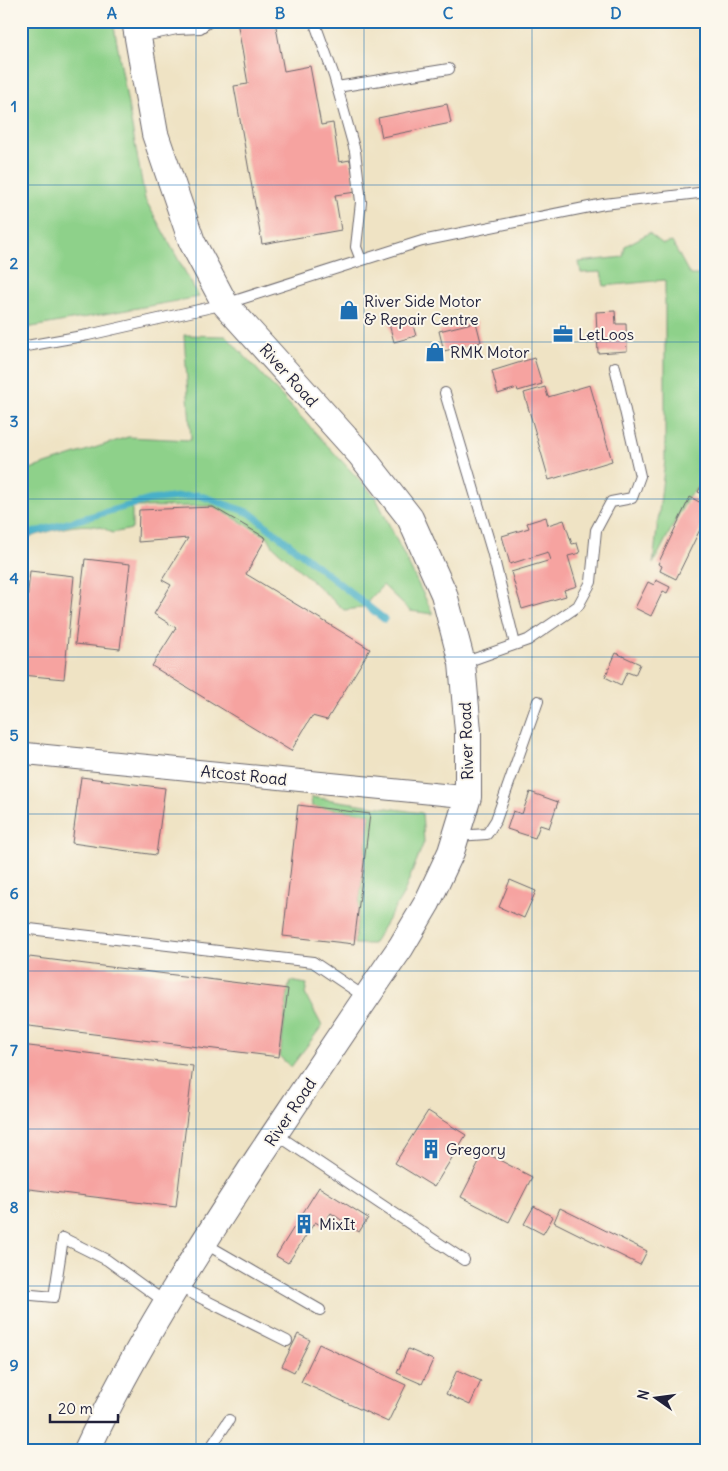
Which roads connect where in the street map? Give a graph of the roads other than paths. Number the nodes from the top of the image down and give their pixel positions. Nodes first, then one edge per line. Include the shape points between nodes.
1 (210, 21) edge
2 (314, 21) edge
3 (136, 29) edge
4 (449, 69) dead end
5 (337, 86) junction
6 (707, 192) edge
7 (361, 260) junction
8 (225, 304) junction
9 (21, 347) edge
10 (615, 368) dead end
11 (445, 393) dead end
12 (516, 644) junction
13 (462, 663) junction
14 (538, 701) dead end
15 (21, 753) edge
16 (468, 797) junction
17 (456, 836) junction
18 (21, 928) edge
19 (366, 998) junction
20 (275, 1133) junction
21 (203, 1242) junction
22 (464, 1260) dead end
23 (21, 1294) edge
24 (172, 1294) junction
25 (320, 1310) dead end
26 (287, 1340) dead end
27 (229, 1420) dead end
28 (87, 1450) edge
29 (209, 1450) edge

1 - 3 lane via 200,28
2 - 5 lane
3 - 8 street, River Road via 155,134 192,242
4 - 5 lane
5 - 7 lane via 355,151 361,202 356,247
6 - 7 lane via 604,204 422,241
7 - 8 lane
8 - 9 lane
8 - 13 street, River Road via 360,454 410,518 444,594
10 - 12 lane via 640,476 632,498 611,502 596,530 590,582 578,606 528,640
11 - 12 lane
12 - 13 lane
13 - 16 street, River Road via 468,731
14 - 17 lane via 496,820 487,834
15 - 16 street, Atcost Road
16 - 17 street, River Road
17 - 19 street, River Road via 427,903
18 - 19 lane via 313,962
19 - 20 street, River Road
20 - 21 street, River Road
20 - 22 lane
21 - 24 street, River Road
21 - 25 lane
23 - 24 lane via 54,1297 63,1238
24 - 26 lane
24 - 28 street, River Road via 110,1400
27 - 29 lane

